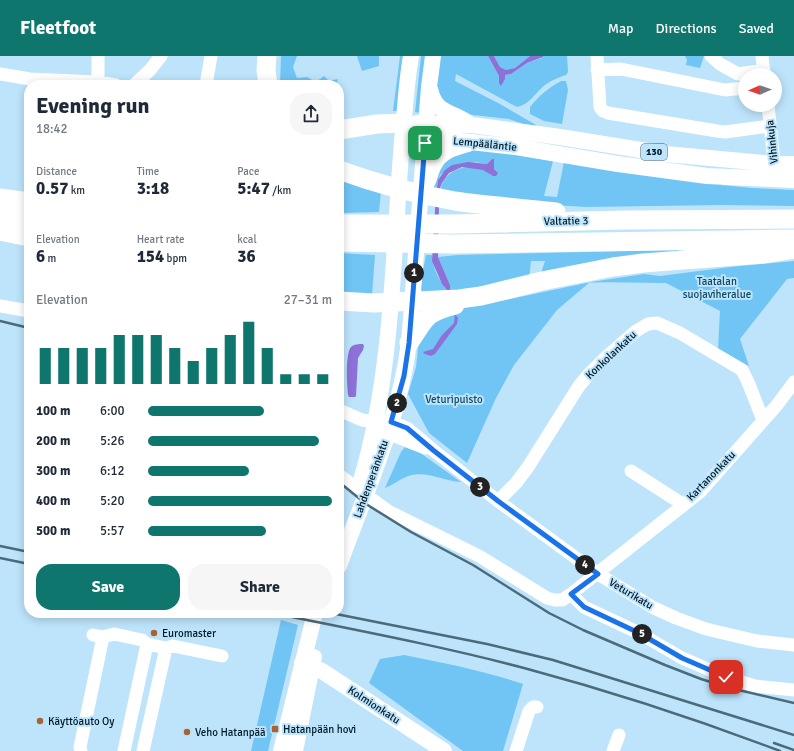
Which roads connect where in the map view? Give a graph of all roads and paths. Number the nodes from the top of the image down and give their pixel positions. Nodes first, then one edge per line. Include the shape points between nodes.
1 (98, 56) edge
2 (161, 56) edge
3 (212, 56) edge
4 (268, 56) edge
5 (411, 56) edge
6 (433, 56) edge
7 (597, 56) edge
8 (711, 56) edge
9 (762, 56) edge
10 (764, 68) edge
11 (597, 70) junction
12 (0, 74) edge
13 (738, 74) edge
14 (44, 80) edge
15 (98, 80) edge
16 (139, 80) edge
17 (207, 80) edge
18 (267, 80) edge
19 (429, 87) junction
20 (738, 89) edge
21 (769, 112) edge
22 (404, 123) junction
23 (472, 125) junction
24 (770, 126) junction
25 (344, 129) edge
26 (426, 130) junction
27 (473, 143) junction
28 (774, 164) junction
29 (794, 164) edge
30 (344, 172) edge
31 (776, 180) junction
32 (794, 180) edge
33 (0, 191) edge
34 (24, 192) edge
35 (421, 195) junction
36 (0, 198) edge
37 (24, 201) edge
38 (0, 215) edge
39 (24, 218) edge
40 (794, 219) edge
41 (625, 220) junction
42 (344, 224) edge
43 (0, 231) edge
44 (24, 236) edge
45 (794, 238) edge
46 (344, 242) edge
47 (794, 249) edge
48 (481, 296) junction
49 (412, 300) junction
50 (344, 301) edge
51 (390, 302) junction
52 (0, 306) edge
53 (24, 310) edge
54 (409, 343) junction
55 (794, 382) edge
56 (344, 412) edge
57 (763, 420) junction
58 (385, 426) junction
59 (630, 471) dead end
60 (344, 479) edge
61 (498, 501) junction
62 (684, 504) junction
63 (344, 526) edge
64 (344, 551) edge
65 (598, 574) junction
66 (571, 594) junction
67 (314, 618) edge
68 (322, 618) edge
69 (147, 644) junction
70 (794, 645) edge
71 (166, 648) junction
72 (222, 656) dead end
73 (307, 665) junction
74 (794, 690) edge
75 (537, 706) dead end
76 (619, 735) dead end
77 (81, 751) edge
78 (124, 751) edge
79 (143, 751) edge
80 (281, 751) edge
81 (295, 751) edge
82 (444, 751) edge
83 (516, 751) edge
84 (613, 751) edge

1 - 15 street
2 - 16 street
3 - 17 street
4 - 18 highway
5 - 22 main road, Lahdenperänkatu
6 - 19 main road, Lahdenperänkatu
7 - 11 street
8 - 13 street
9 - 10 street
11 - 20 street via 621,69 725,90
11 - 24 street via 600,107 608,113 725,132
12 - 14 street
19 - 23 main road, 130 via 440,109 459,116
19 - 26 main road, Lahdenperänkatu
21 - 24 street, Vihinkuja
22 - 25 highway
22 - 26 main road, Lempääläntie / 130 via 411,131
22 - 51 main road, Lahdenperänkatu
23 - 26 main road, Lempääläntie
23 - 28 main road, Lempääläntie / 130 via 666,154
24 - 28 street, Vihinkuja
26 - 27 main road, Lempääläntie / 130
26 - 35 main road, Lahdenperänkatu
27 - 31 main road, Lempääläntie / 130 via 516,147 707,176
27 - 35 main road via 449,150 438,159
28 - 29 main road, Lempääläntie / 130
28 - 31 street, Vihinkuja
30 - 41 highway via 409,192 455,201
31 - 32 main road, Lempääläntie / 130
33 - 34 highway
35 - 49 main road, Lahdenperänkatu
36 - 37 highway
38 - 39 highway
40 - 41 highway, Valtatie 3
41 - 42 highway, Valtatie 3
43 - 44 highway
45 - 46 highway, Valtatie 3 via 454,244
47 - 48 highway via 764,254 613,267
48 - 49 highway
48 - 54 highway via 433,312 420,324
49 - 51 highway
49 - 54 main road, Lahdenperänkatu
50 - 51 highway
51 - 58 main road, Lahdenperänkatu via 382,378
52 - 53 street
54 - 58 main road, Lahdenperänkatu via 404,376
55 - 57 street, Kartanonkatu
56 - 58 street, Veturikatu
57 - 61 street, Konkolankatu via 742,370 680,333 657,323 648,324 628,338 589,374 528,467
57 - 62 street, Kartanonkatu via 700,492
58 - 61 street, Veturikatu via 433,450
58 - 63 main road, Lahdenperänkatu via 367,460
58 - 64 main road, Lahdenperänkatu
59 - 62 street
60 - 66 street, Kartanonkatu via 388,511 478,556 547,598 562,600
61 - 65 street, Veturikatu
62 - 65 street, Kartanonkatu
65 - 66 street, Kartanonkatu
65 - 70 street, Veturikatu via 654,608 706,629 757,641
66 - 74 street via 584,607 639,633 682,658 726,677 755,686
67 - 73 main road
68 - 73 main road
69 - 71 street
69 - 77 street via 142,640 114,634 98,636
69 - 78 street
71 - 72 street via 173,646
71 - 79 street
73 - 80 main road
73 - 81 main road
73 - 82 main road, Kolmionkatu via 322,671
75 - 83 street via 529,711
76 - 84 street

